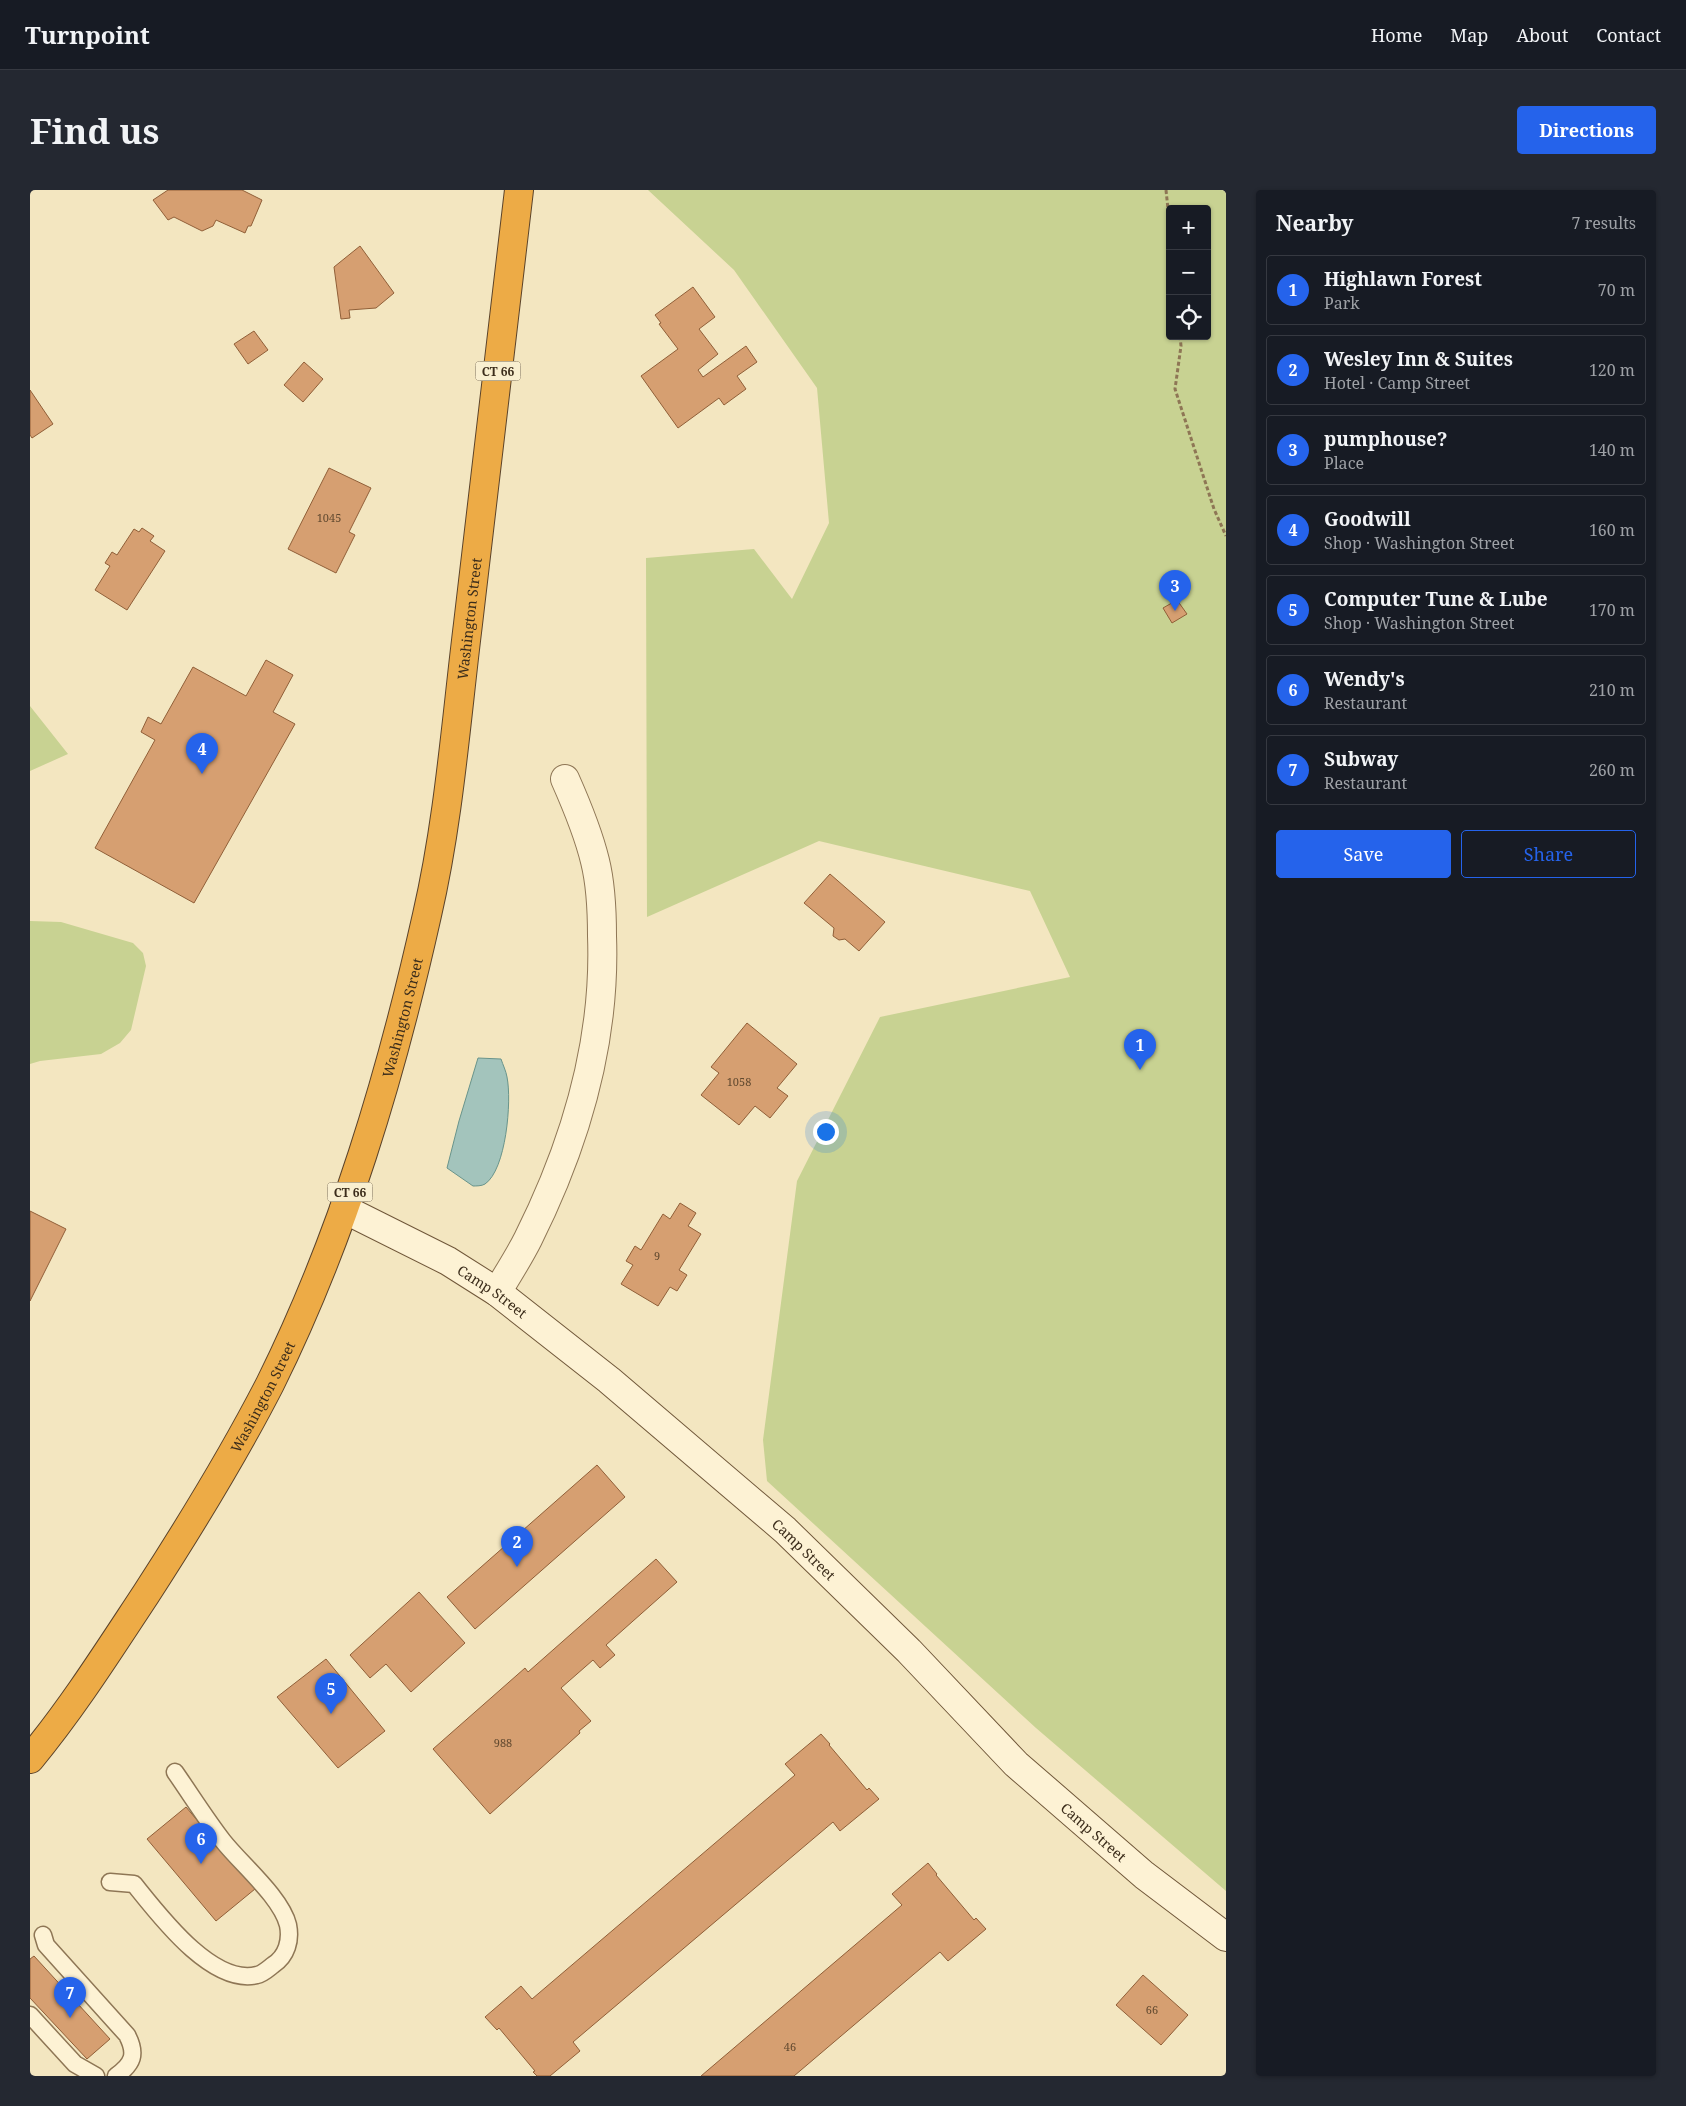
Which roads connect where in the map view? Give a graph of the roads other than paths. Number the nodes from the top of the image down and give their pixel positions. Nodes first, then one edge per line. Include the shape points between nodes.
1 (519, 190) edge
2 (565, 779) dead end
3 (344, 1209) junction
4 (498, 1292) junction
5 (30, 1759) edge
6 (175, 1772) dead end
7 (110, 1882) dead end
8 (43, 1935) dead end
9 (1226, 1938) edge
10 (30, 2015) edge
11 (96, 2076) edge
12 (116, 2076) edge

1 - 3 highway, Washington Street / CT 66 via 447,799 430,902 378,1104
2 - 4 street via 582,817 596,862 602,906 600,1016 590,1072 574,1128 528,1240
3 - 4 street, Camp Street via 448,1261
3 - 5 highway, Washington Street / CT 66 via 305,1307 269,1385 221,1472 167,1563 110,1649
4 - 9 street, Camp Street via 609,1380 785,1530 909,1651 1016,1764 1144,1875
6 - 7 lane via 224,1842 277,1903 288,1924 289,1944 280,1960 258,1975 235,1975 203,1958 174,1934 134,1884
8 - 12 lane via 46,1945 127,2035 133,2057 126,2069
10 - 11 lane via 75,2064

